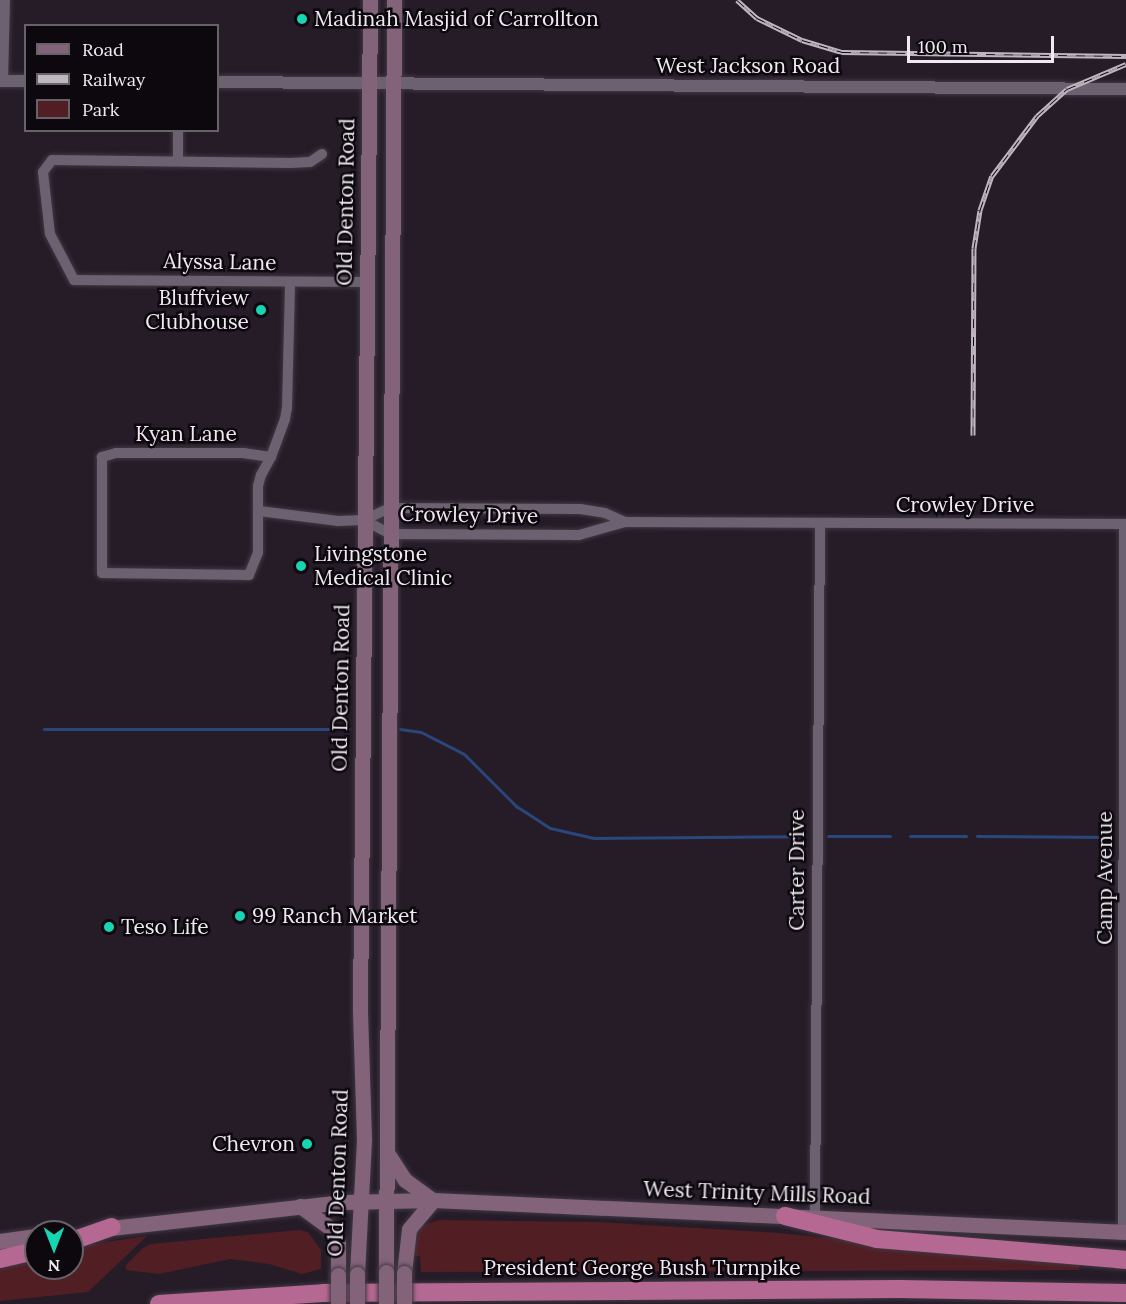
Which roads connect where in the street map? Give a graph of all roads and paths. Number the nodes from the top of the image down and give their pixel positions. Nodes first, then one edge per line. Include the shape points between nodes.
1 (4, 0) edge
2 (370, 0) edge
3 (394, 0) edge
4 (1, 81) edge
5 (24, 81) edge
6 (219, 82) edge
7 (369, 83) junction
8 (394, 83) junction
9 (1126, 89) edge
10 (178, 132) edge
11 (322, 154) dead end
12 (178, 161) junction
13 (366, 282) junction
14 (290, 283) junction
15 (271, 457) junction
16 (390, 508) junction
17 (259, 511) junction
18 (364, 520) junction
19 (625, 522) junction
20 (820, 524) junction
21 (1125, 524) edge
22 (390, 534) junction
23 (361, 848) junction
24 (387, 848) junction
25 (360, 1010) junction
26 (385, 1010) junction
27 (387, 1152) junction
28 (433, 1200) junction
29 (360, 1201) junction
30 (386, 1201) junction
31 (300, 1206) junction
32 (785, 1216) junction
33 (815, 1217) junction
34 (112, 1227) junction
35 (84, 1230) edge
36 (1125, 1232) edge
37 (84, 1237) edge
38 (24, 1238) edge
39 (0, 1241) edge
40 (24, 1254) edge
41 (0, 1259) edge
42 (1126, 1260) edge
43 (1126, 1293) edge
44 (159, 1304) edge
45 (338, 1304) edge
46 (357, 1304) edge
47 (386, 1304) edge
48 (404, 1304) edge

1 - 4 street
2 - 7 main road, Old Denton Road
3 - 8 main road
4 - 5 street
6 - 7 street, West Jackson Road
7 - 8 street, West Jackson Road
7 - 13 main road, Old Denton Road
8 - 9 street, West Jackson Road
8 - 16 main road
10 - 12 street
11 - 12 street via 310,162
12 - 14 street, Alyssa Lane via 52,160 43,172 50,234 74,280
13 - 14 street, Alyssa Lane
13 - 18 main road, Old Denton Road
14 - 15 street via 289,393 285,419
15 - 17 street via 258,486
15 - 17 street, Kyan Lane via 233,453 102,456 102,573 249,575 258,553
16 - 18 street, Crowley Drive
16 - 19 street, Crowley Drive via 580,509
16 - 22 main road
17 - 18 street via 329,521
18 - 22 street, Crowley Drive
18 - 23 main road, Old Denton Road
19 - 20 street, Crowley Drive
19 - 22 street, Crowley Drive via 579,535
20 - 21 street, Crowley Drive
20 - 33 street, Carter Drive
21 - 36 street, Camp Avenue
22 - 24 main road
23 - 24 main road
23 - 25 main road, Old Denton Road
24 - 26 main road
25 - 26 main road
25 - 29 main road, Old Denton Road via 364,1139
26 - 27 main road
27 - 28 main road via 405,1180
27 - 30 main road
28 - 30 main road, West Trinity Mills Road
28 - 32 main road, West Trinity Mills Road
28 - 48 main road, bridge via 409,1229
29 - 30 main road, West Trinity Mills Road
29 - 31 main road, West Trinity Mills Road
29 - 46 main road, Old Denton Road, bridge
30 - 47 main road, bridge
31 - 34 main road, West Trinity Mills Road
31 - 45 main road, bridge via 333,1230 338,1244
32 - 33 main road, West Trinity Mills Road
32 - 42 highway via 877,1239
33 - 36 main road, West Trinity Mills Road
34 - 35 main road, West Trinity Mills Road
34 - 37 highway
38 - 39 main road
40 - 41 highway
43 - 44 highway, President George Bush Turnpike via 900,1288 323,1293

